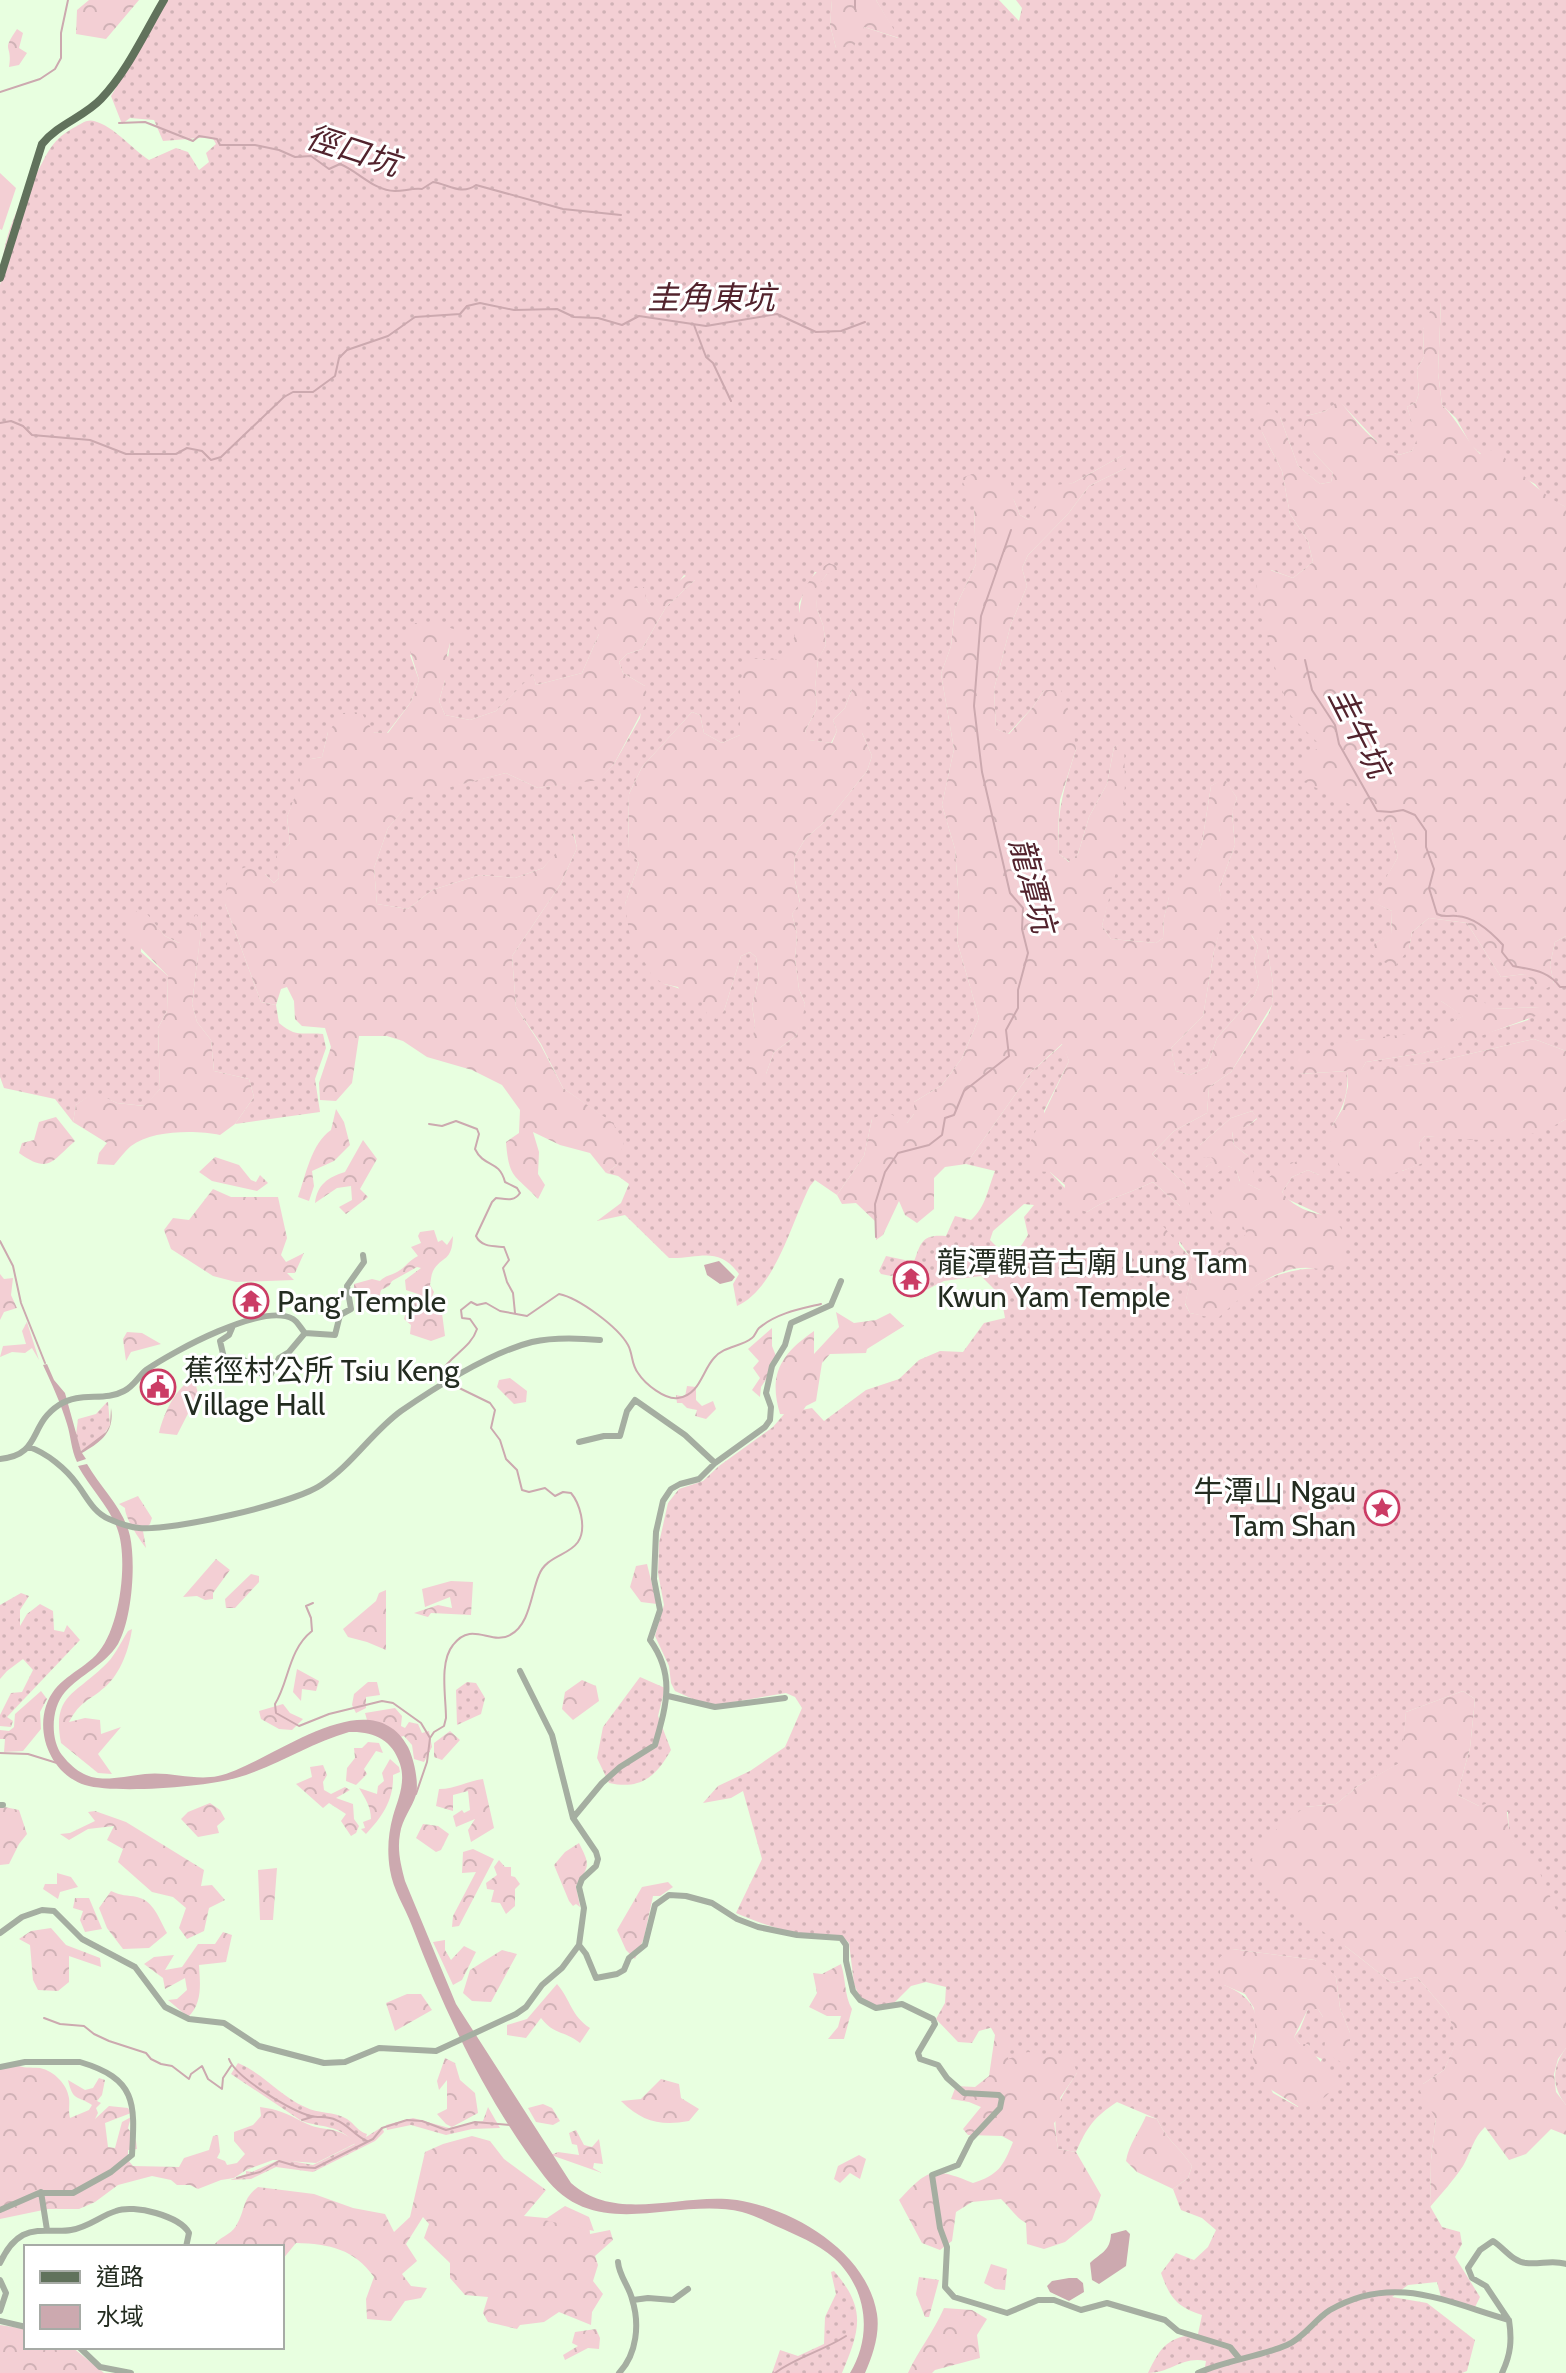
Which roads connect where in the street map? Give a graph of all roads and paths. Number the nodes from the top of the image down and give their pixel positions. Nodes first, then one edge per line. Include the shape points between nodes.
1 (164, 0) edge
2 (0, 278) edge
3 (363, 1255) dead end
4 (841, 1281) dead end
5 (233, 1327) junction
6 (305, 1333) junction
7 (600, 1340) dead end
8 (224, 1358) junction
9 (203, 1363) dead end
10 (579, 1442) dead end
11 (29, 1447) junction
12 (0, 1459) edge
13 (715, 1463) junction
14 (520, 1671) dead end
15 (668, 1696) junction
16 (785, 1698) dead end
17 (573, 1818) junction
18 (0, 1933) edge
19 (579, 1945) junction
20 (0, 2067) edge
21 (41, 2192) junction
22 (0, 2210) edge
23 (47, 2230) junction
24 (186, 2245) edge
25 (618, 2262) dead end
26 (0, 2263) edge
27 (1566, 2264) edge
28 (0, 2280) edge
29 (688, 2289) dead end
30 (633, 2300) junction
31 (0, 2311) edge
32 (1509, 2320) junction
33 (0, 2321) edge
34 (24, 2327) edge
35 (81, 2349) edge
36 (1239, 2358) junction
37 (131, 2373) edge
38 (619, 2373) edge
39 (1198, 2373) edge
40 (1502, 2373) edge

1 - 2 main road via 103,97 42,144
3 - 6 street via 364,1263 347,1286 351,1309 340,1315 336,1334
4 - 13 street via 831,1305 791,1323 766,1393 770,1420
5 - 6 street via 274,1315 287,1317
5 - 8 street via 220,1341
5 - 11 street via 148,1369 124,1391 58,1406 41,1421
6 - 8 street via 279,1358 270,1376 241,1359
7 - 11 street via 535,1341 503,1353 386,1422 319,1487 253,1509 169,1525 137,1528 109,1519 90,1504 69,1474
8 - 9 street
10 - 13 street via 620,1436 635,1400
11 - 12 street
13 - 15 street via 699,1479 671,1489 656,1532 654,1579 660,1610 650,1640 664,1662
14 - 17 street via 552,1735
15 - 16 street via 715,1707
15 - 17 street via 655,1745 602,1783
17 - 19 street via 598,1859 580,1884 584,1908
18 - 19 street via 22,1917 54,1911 82,1939 135,1967 165,2007 189,2019 224,2023 259,2046 315,2061 345,2062 379,2048 430,2052 521,2011
19 - 36 street via 596,1978 617,1974 645,1945 655,1905 677,1895 712,1903 758,1927 841,1938 853,1991 860,2000 876,2008 902,2004 933,2019 920,2059 938,2065 964,2093 1002,2098 958,2165 932,2175 947,2247 948,2293 1007,2313 1038,2300 1081,2310 1107,2303 1230,2347
20 - 21 street via 80,2062 117,2079 133,2104 130,2156 73,2193
21 - 22 street
21 - 23 street
23 - 24 street via 86,2226 122,2209 156,2212 184,2225
23 - 26 street via 18,2239
25 - 30 street
27 - 32 street via 1527,2264 1493,2241 1480,2250 1468,2268 1472,2278 1486,2286
28 - 31 street via 6,2293
29 - 30 street via 673,2300
30 - 38 street via 634,2346
32 - 36 street via 1425,2293 1364,2295 1329,2311 1285,2346
32 - 40 street via 1512,2341
33 - 34 street
35 - 37 street via 100,2367
36 - 39 street

